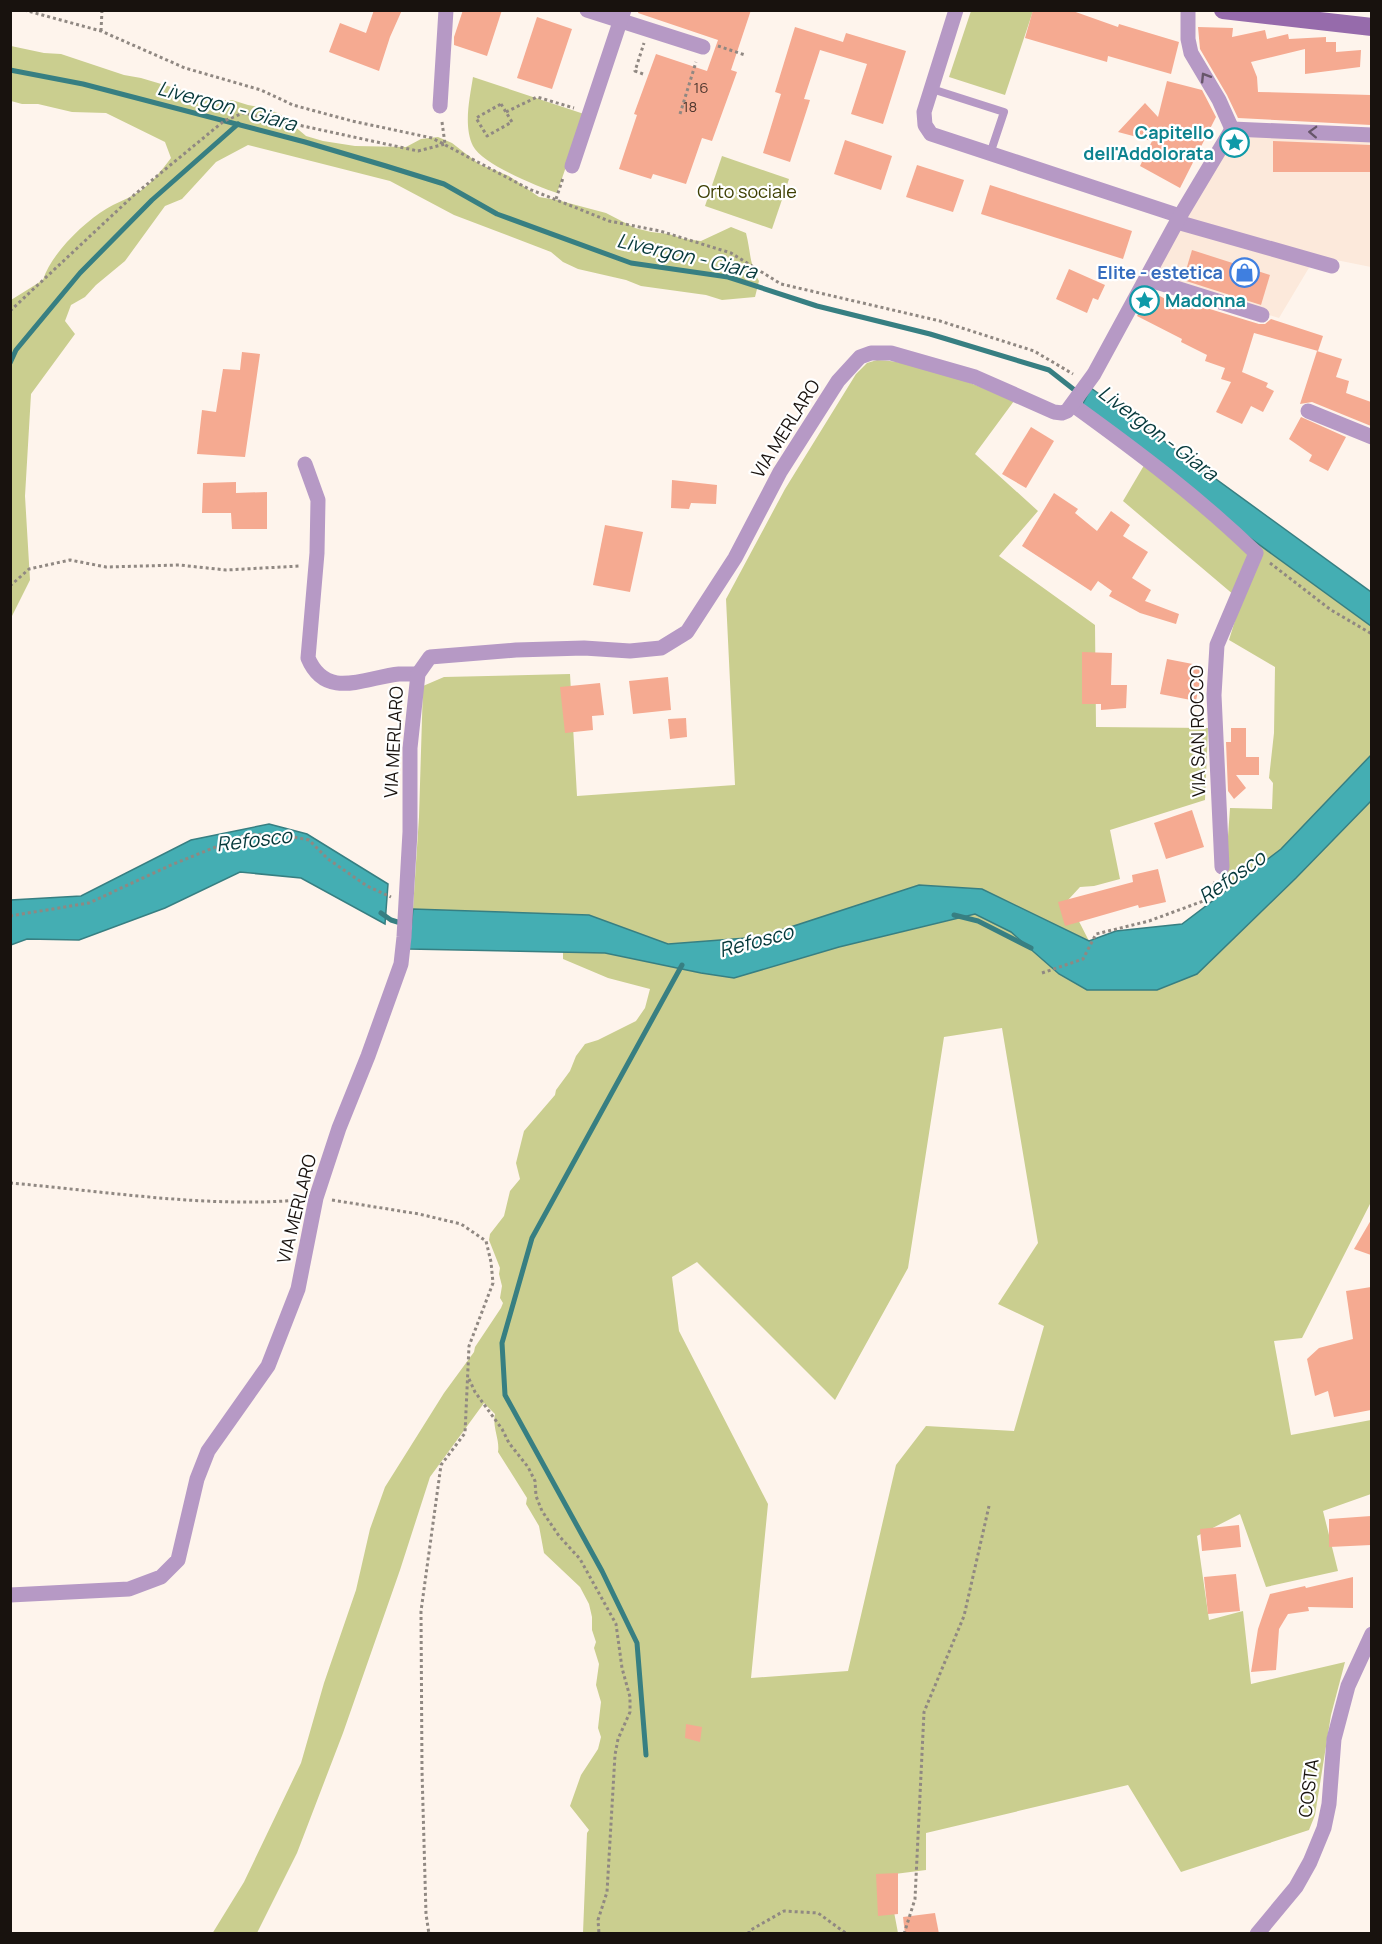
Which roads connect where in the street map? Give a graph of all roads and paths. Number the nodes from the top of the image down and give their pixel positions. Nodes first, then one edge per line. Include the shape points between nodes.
1 (24, 10) edge
2 (102, 10) edge
3 (446, 10) edge
4 (587, 10) edge
5 (956, 10) edge
6 (1188, 10) edge
7 (1223, 10) edge
8 (622, 16) edge
9 (1371, 27) edge
10 (648, 30) junction
11 (101, 31) junction
12 (702, 47) junction
13 (745, 55) dead end
14 (643, 74) dead end
15 (932, 89) junction
16 (440, 106) joint
17 (506, 112) junction
18 (590, 113) junction
19 (680, 114) dead end
20 (1232, 129) junction
21 (1371, 135) edge
22 (445, 144) junction
23 (990, 153) junction
24 (572, 166) dead end
25 (1178, 219) junction
26 (1332, 266) dead end
27 (1148, 279) junction
28 (10, 311) edge
29 (1262, 315) dead end
30 (1091, 378) junction
31 (1073, 405) junction
32 (1308, 411) dead end
33 (1371, 437) edge
34 (305, 464) dead end
35 (1256, 553) junction
36 (316, 566) junction
37 (10, 586) edge
38 (1371, 634) edge
39 (418, 674) junction
40 (1222, 867) joint
41 (406, 903) junction
42 (10, 916) edge
43 (1042, 973) dead end
44 (10, 1183) edge
45 (316, 1198) junction
46 (468, 1377) junction
47 (989, 1506) dead end
48 (10, 1595) edge
49 (1371, 1634) edge
50 (429, 1934) edge
51 (599, 1934) edge
52 (749, 1934) edge
53 (848, 1934) edge
54 (904, 1934) edge
55 (1257, 1934) edge

1 - 11 path
2 - 11 path
3 - 16 street
4 - 8 street
5 - 15 street
20 -> 6 street via 1191,53
7 - 9 street
8 - 10 street
8 - 18 street
10 - 12 street
10 - 14 path via 635,71
11 - 22 path via 185,68 261,90 293,105
12 - 13 path via 704,42
12 - 19 path
15 - 23 street via 924,112 931,134
15 - 23 lane via 1004,112
16 - 22 path
17 - 17 path via 501,104 476,118 487,136 512,122
17 - 18 path via 537,96
18 - 24 street
21 -> 20 street
20 - 25 street
22 - 28 path via 418,151 243,113 224,121 134,195
22 - 30 path via 529,189 609,221 660,231 731,253 781,284 940,321 1034,351
23 - 25 street
25 - 26 street
25 - 27 street
27 - 29 street
27 - 30 street
30 - 31 street
31 - 35 street via 1166,473
31 - 39 street, VIA MERLARO via 1062,413 1054,412 975,378 891,353 860,357 838,381 780,472 735,558 687,632 661,648 528,650 430,657
32 - 33 street
34 - 36 street, VIA MERLARO via 318,501
35 - 38 path via 1331,610
35 - 40 street, VIA SAN ROCCO via 1217,645 1214,694
36 - 37 path via 225,570 180,565 106,567 70,560 29,569
36 - 39 street, VIA MERLARO via 308,658 313,670 332,684
39 - 41 street, VIA MERLARO via 411,748
40 - 43 path via 1206,900 1149,921 1096,934 1083,959
41 - 42 path via 367,886 328,859 309,840 248,834 89,903
41 - 45 street, VIA MERLARO via 401,964
44 - 45 path via 217,1202
45 - 46 path via 461,1224 486,1241 493,1283 469,1346
45 - 48 street, VIA MERLARO via 298,1288 268,1366 208,1450 178,1560 161,1577 129,1589
46 - 50 path via 465,1433 441,1465 421,1611
46 - 51 path via 528,1467 542,1511 580,1559 616,1624 630,1712 615,1755 607,1892 598,1920
47 - 54 path via 964,1616 924,1712 915,1899
49 - 55 street, COSTA via 1348,1686 1334,1739 1324,1828 1296,1887
52 - 53 path via 784,1911 818,1913

